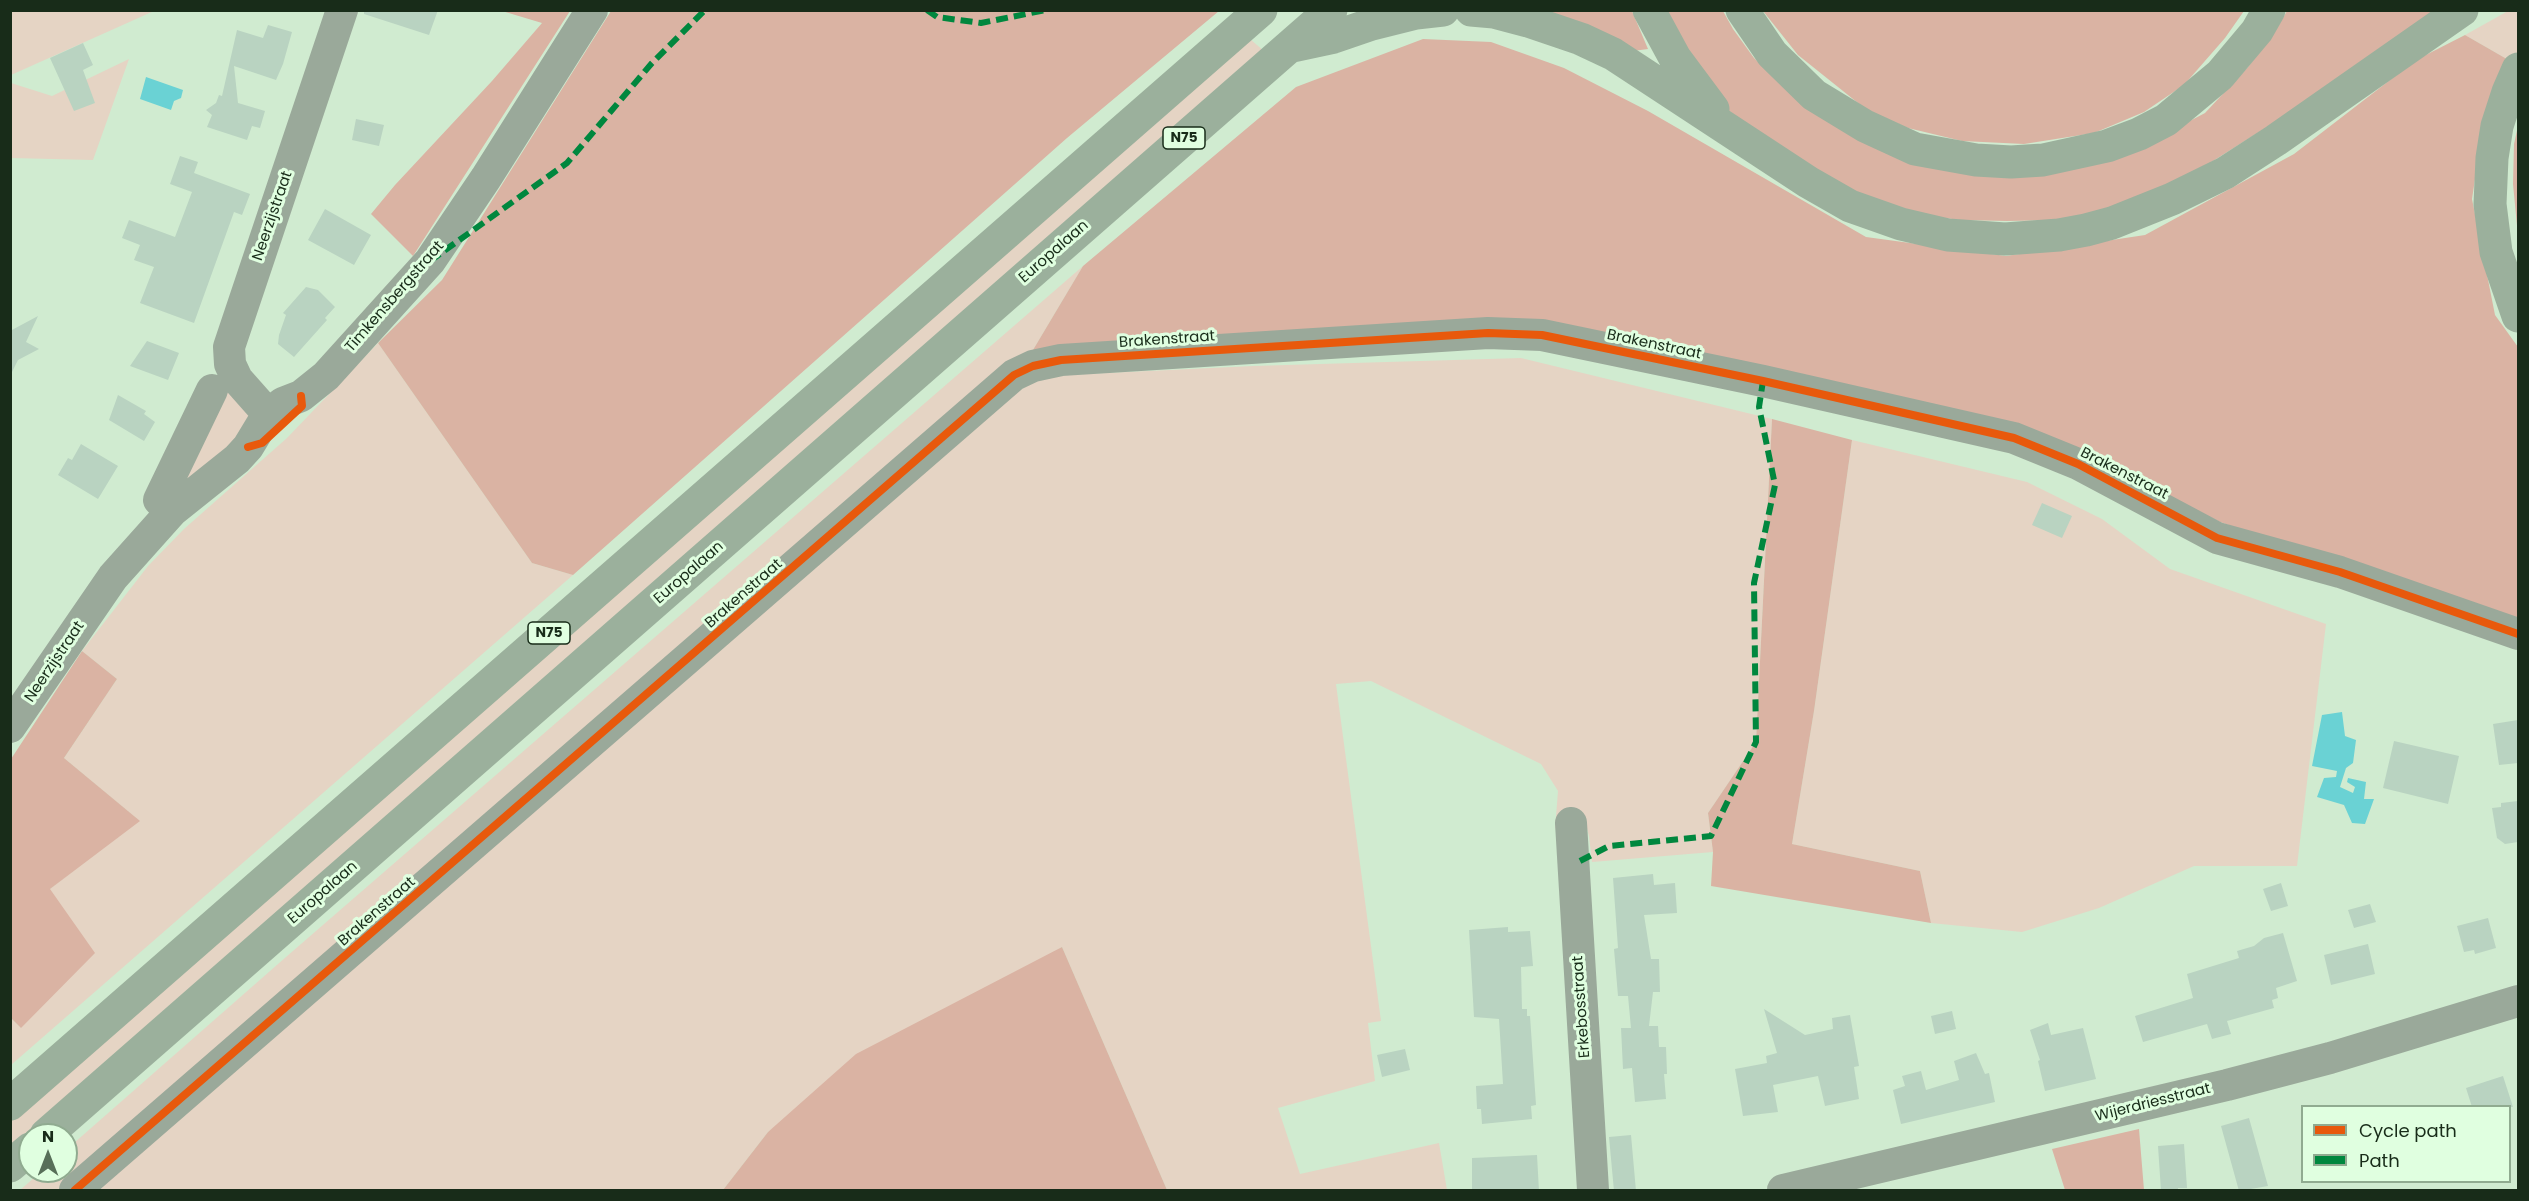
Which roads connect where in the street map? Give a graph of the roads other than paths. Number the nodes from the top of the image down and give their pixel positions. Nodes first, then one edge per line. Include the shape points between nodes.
1 (342, 10) edge
2 (592, 10) edge
3 (1261, 10) edge
4 (1331, 10) edge
5 (1443, 10) edge
6 (1471, 10) edge
7 (1649, 10) edge
8 (1742, 10) edge
9 (2269, 10) edge
10 (2462, 10) edge
11 (1288, 47) junction
12 (2518, 69) edge
13 (1729, 130) junction
14 (2518, 316) edge
15 (212, 390) dead end
16 (267, 414) junction
17 (172, 510) junction
18 (2518, 634) edge
19 (12, 722) edge
20 (1571, 823) dead end
21 (2518, 1001) edge
22 (10, 1104) edge
23 (60, 1123) edge
24 (75, 1191) edge
25 (1593, 1191) edge
26 (1783, 1191) edge

1 - 16 street, Neerzijstraat via 229,347 230,364 237,379
2 - 16 street, Timkensbergstraat via 430,261 326,376 301,396
3 - 22 highway, N75
4 - 11 highway, Europalaan / N75
5 - 11 highway via 1416,13
6 - 13 highway via 1528,21 1613,54
7 - 13 highway via 1675,58
8 - 9 highway via 1773,54 1814,95 1865,126 1916,149 2011,162 2043,160 2107,146 2166,120 2220,75 2257,31
10 - 13 highway via 2225,172 2145,211 2059,235 1977,238 1901,224 1850,206
11 - 23 highway, Europalaan / N75
12 - 14 highway via 2497,126 2490,204 2496,252
15 - 17 street via 159,500
16 - 17 street via 237,459
17 - 19 street, Neerzijstraat via 113,577
18 - 24 street, Brakenstraat via 2340,572 2217,538 2078,464 2014,438 1542,335 1488,333 1060,360 1033,366 1014,375
20 - 25 street, Erkebosstraat
21 - 26 street, Wijerdriesstraat via 2227,1085

